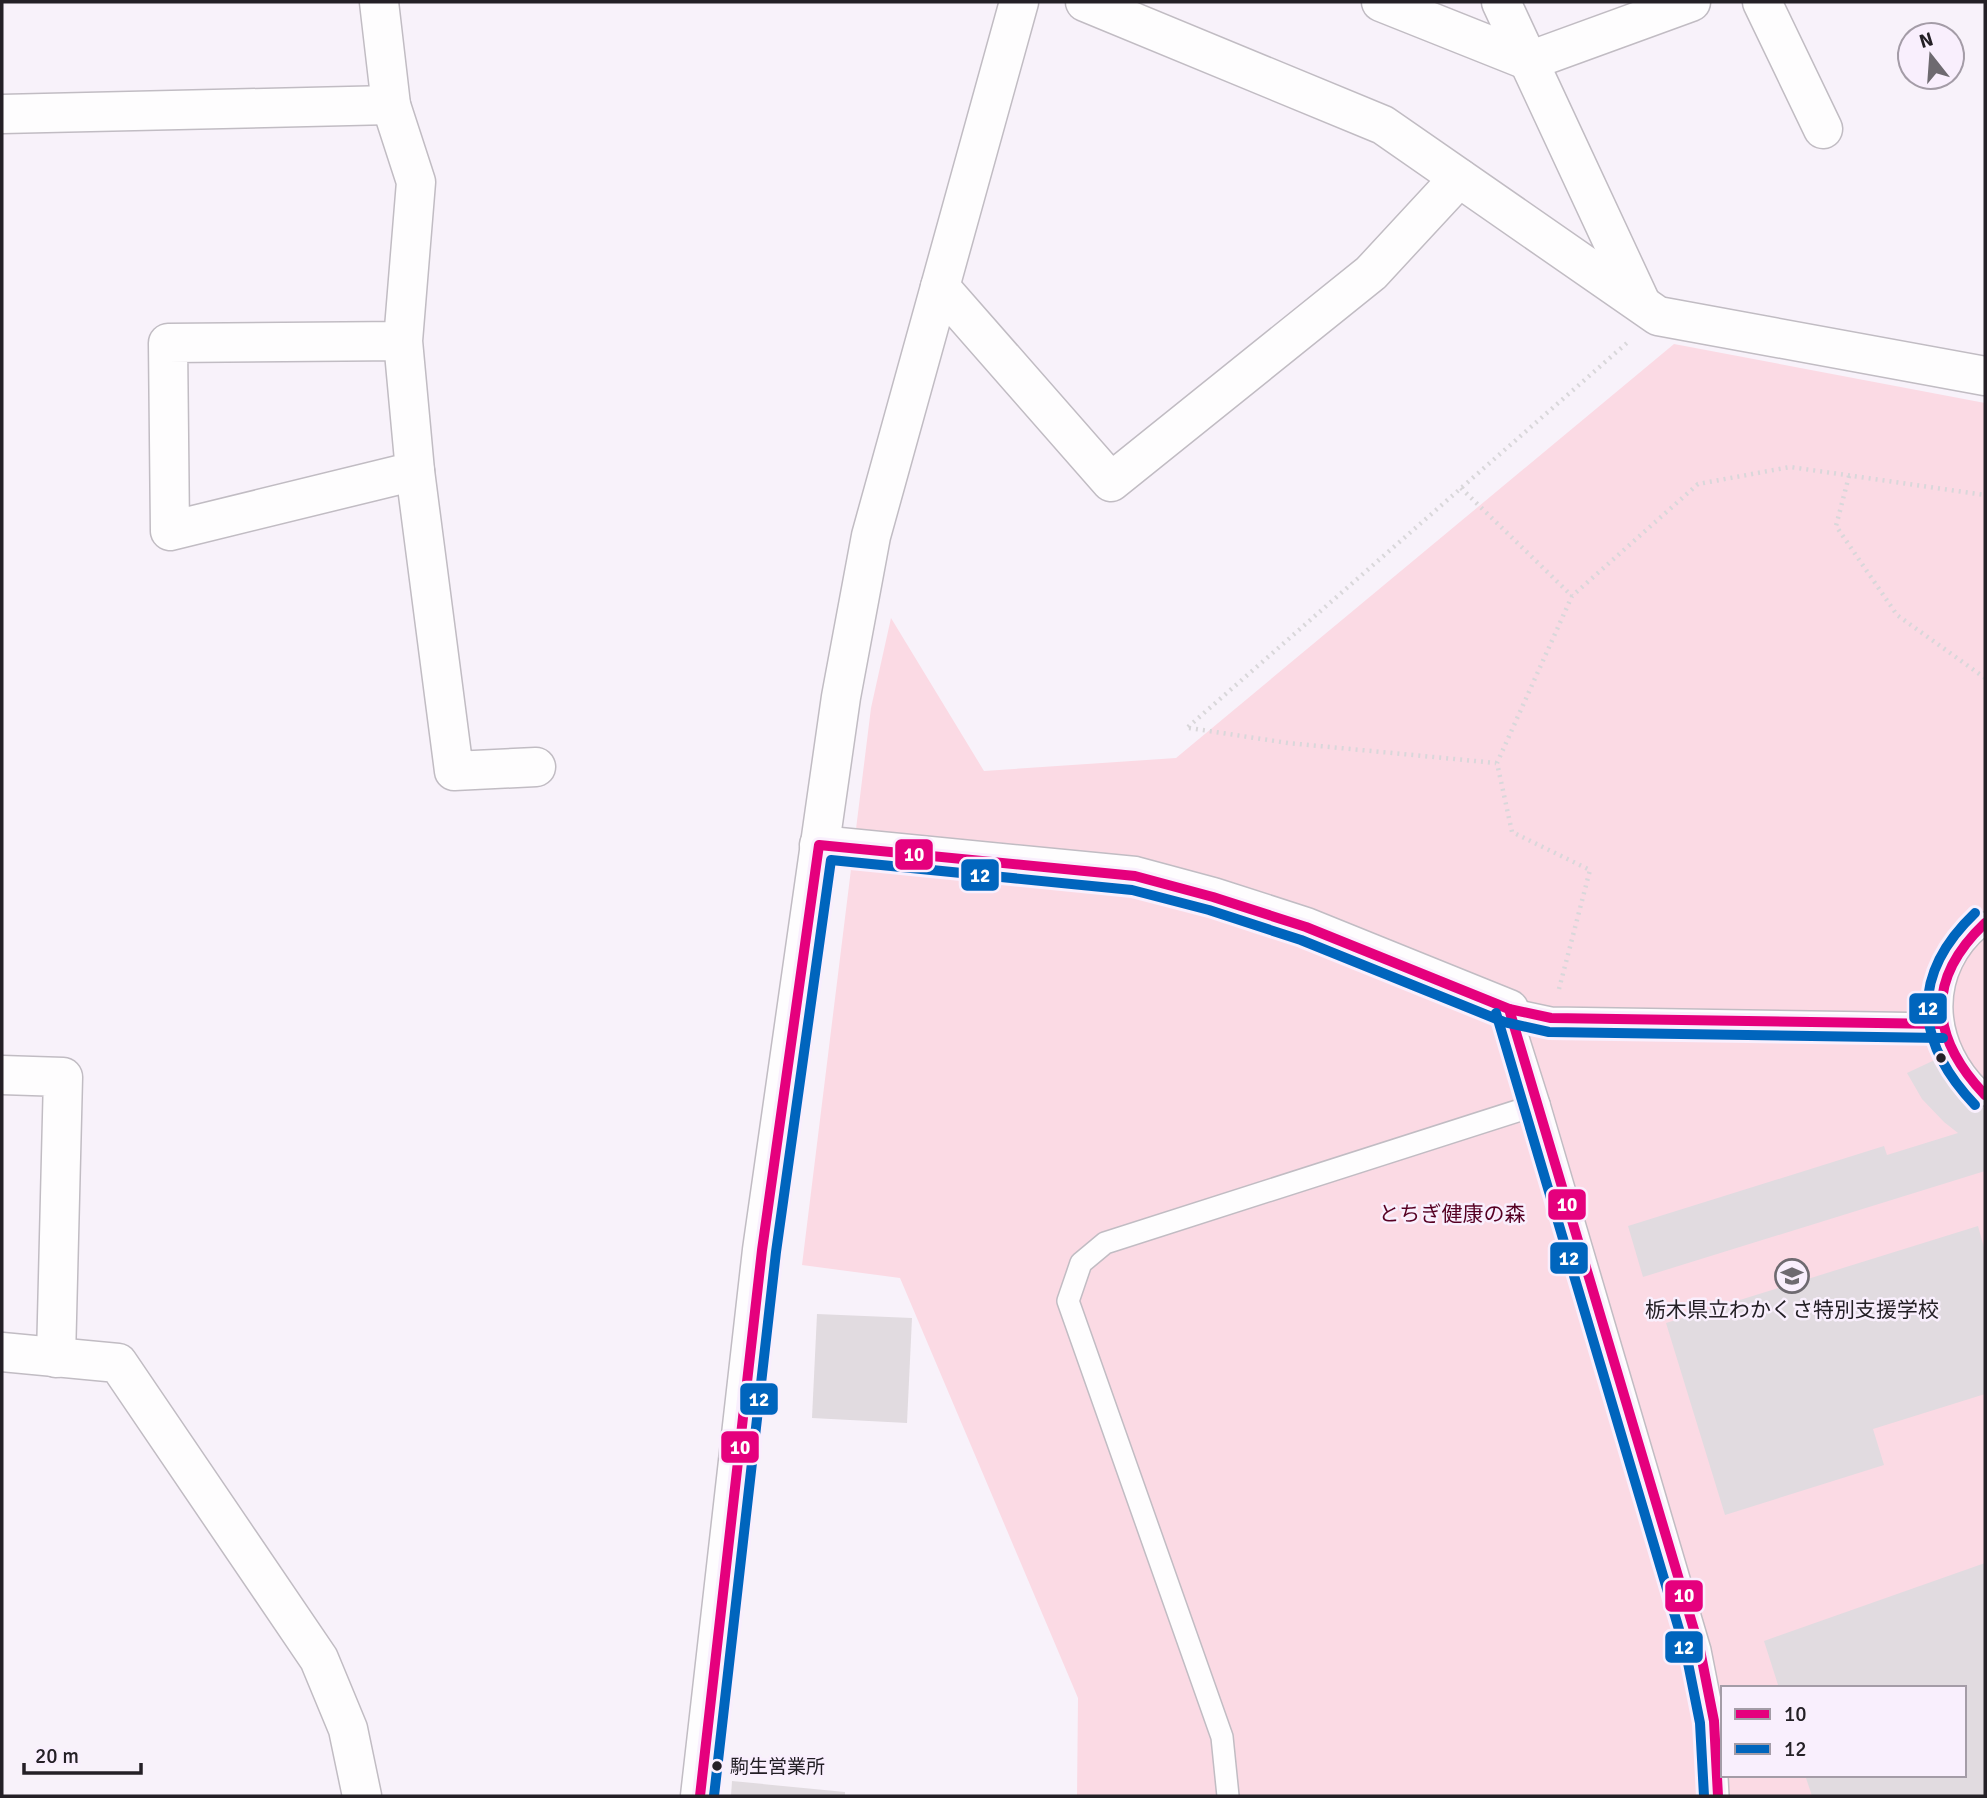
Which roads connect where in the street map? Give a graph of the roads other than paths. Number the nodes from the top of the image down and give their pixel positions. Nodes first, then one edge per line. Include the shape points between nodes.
1 (379, 2) edge
2 (1019, 2) edge
3 (1085, 2) edge
4 (1381, 2) edge
5 (1501, 2) edge
6 (1691, 2) edge
7 (1762, 2) edge
8 (1529, 61) junction
9 (391, 105) junction
10 (2, 114) edge
11 (1823, 129) dead end
12 (1459, 178) junction
13 (940, 287) junction
14 (1650, 311) junction
15 (403, 341) junction
16 (1985, 376) edge
17 (415, 471) junction
18 (536, 767) dead end
19 (819, 845) junction
20 (1985, 923) edge
21 (1509, 1009) junction
22 (1943, 1024) junction
23 (2, 1075) edge
24 (1985, 1094) edge
25 (1539, 1104) junction
26 (2, 1352) edge
27 (56, 1358) junction
28 (362, 1796) edge
29 (700, 1796) edge
30 (1228, 1796) edge
31 (1718, 1796) edge

1 - 9 street
2 - 13 street
3 - 12 street via 1383,125
4 - 8 street
5 - 8 street
6 - 8 street
7 - 11 street
8 - 14 street
9 - 10 street
9 - 15 street via 416,183
12 - 13 street via 1371,273 1111,482
12 - 14 street
13 - 19 street via 871,536
14 - 16 street
15 - 17 street
15 - 17 street via 168,343 170,531
17 - 18 street via 454,771
19 - 21 street via 1135,876 1307,927
19 - 29 street via 762,1250
20 - 22 lane via 1953,960 1943,992
21 - 22 lane via 1551,1018
21 - 25 lane
22 - 24 lane via 1956,1063
23 - 27 street via 63,1077
25 - 30 lane via 1105,1243 1081,1263 1068,1301 1222,1737
25 - 31 lane via 1700,1650 1714,1721
26 - 27 street
27 - 28 street via 118,1363 319,1659 348,1729

